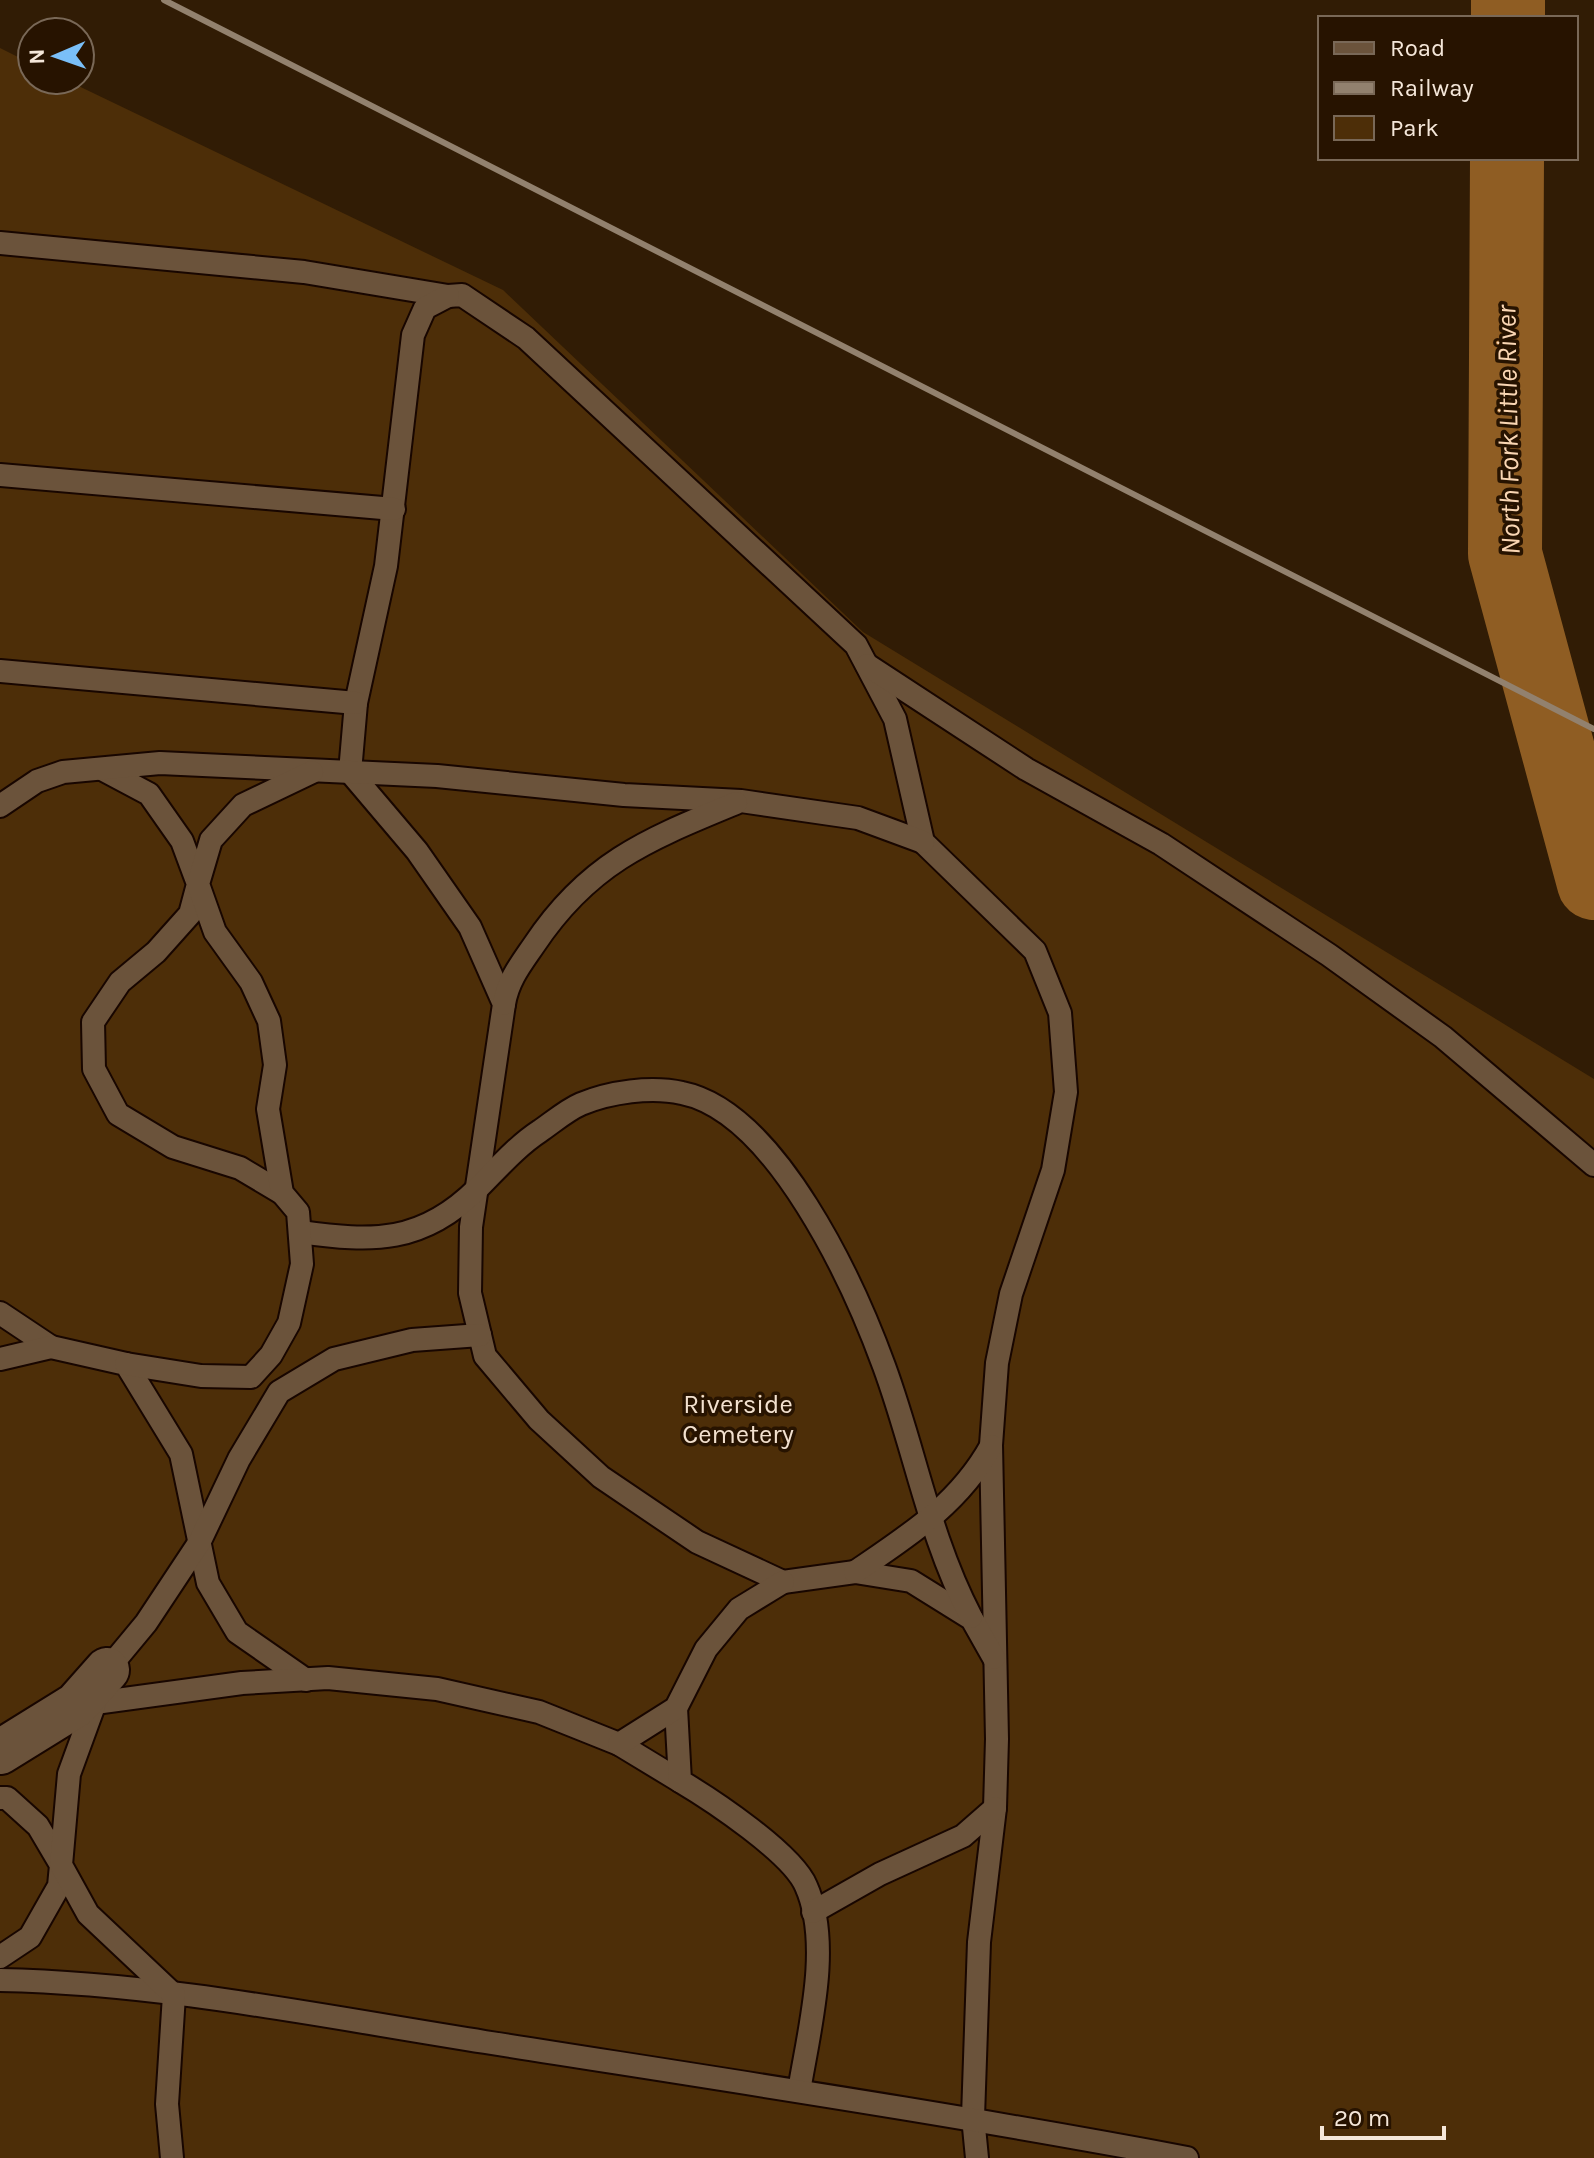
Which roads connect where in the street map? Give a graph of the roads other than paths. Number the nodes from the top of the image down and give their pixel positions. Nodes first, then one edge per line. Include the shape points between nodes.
1 (0, 243) edge
2 (448, 296) junction
3 (0, 475) edge
4 (394, 509) junction
5 (867, 665) junction
6 (0, 671) edge
7 (356, 703) junction
8 (101, 769) junction
9 (317, 770) junction
10 (350, 772) junction
11 (37, 781) junction
12 (0, 793) edge
13 (741, 801) junction
14 (0, 806) edge
15 (923, 842) junction
16 (198, 884) junction
17 (504, 1004) junction
18 (1594, 1165) edge
19 (477, 1190) junction
20 (282, 1193) junction
21 (300, 1232) junction
22 (0, 1313) edge
23 (480, 1335) junction
24 (51, 1347) junction
25 (0, 1359) edge
26 (126, 1364) junction
27 (991, 1445) junction
28 (929, 1522) junction
29 (199, 1543) junction
30 (855, 1572) junction
31 (783, 1582) junction
32 (972, 1619) junction
33 (996, 1663) junction
34 (306, 1680) junction
35 (101, 1686) junction
36 (676, 1708) junction
37 (619, 1744) junction
38 (0, 1752) edge
39 (680, 1781) junction
40 (0, 1798) edge
41 (995, 1808) junction
42 (61, 1865) junction
43 (813, 1912) junction
44 (0, 1957) edge
45 (0, 1980) edge
46 (174, 1995) junction
47 (799, 2091) junction
48 (973, 2117) junction
49 (172, 2158) edge
50 (977, 2158) edge
51 (1187, 2158) edge

1 - 2 lane via 304,272
2 - 4 lane via 425,308 413,335
2 - 5 lane via 462,295 526,338 856,645
3 - 4 lane
4 - 7 lane
5 - 15 lane via 895,719
5 - 18 lane via 1026,769 1161,844 1329,955 1443,1037
6 - 7 lane
7 - 10 lane
8 - 9 lane via 160,763
8 - 11 lane via 63,772
8 - 16 lane via 149,794 182,841
9 - 10 lane
9 - 16 lane via 243,805 211,840
10 - 13 lane
10 - 17 lane via 417,851 470,927
11 - 12 lane
11 - 14 lane
13 - 15 lane via 858,818
13 - 17 lane via 645,841 592,876 549,923 508,984
15 - 27 lane via 1035,951 1060,1013 1066,1092 1053,1170 1011,1294 997,1363
16 - 20 lane via 215,932 251,982 269,1021 275,1065 268,1109
16 - 20 lane via 190,914 120,982 93,1022 94,1069 118,1114 173,1147 240,1168
17 - 19 lane
19 - 21 lane via 416,1232 359,1240
19 - 23 lane via 470,1293
19 - 28 lane via 525,1141 580,1104 631,1091 682,1093 720,1108 768,1153 808,1206 850,1280 885,1369
20 - 21 lane via 298,1212
21 - 26 lane via 302,1264 289,1323 251,1377 201,1376
22 - 24 lane
23 - 29 lane via 412,1340 334,1359 279,1392
23 - 31 lane via 485,1356 539,1420 601,1477 697,1542
24 - 25 lane
24 - 26 lane
26 - 29 lane via 181,1454
27 - 28 lane via 976,1473
27 - 33 lane
28 - 30 lane
28 - 32 lane
29 - 34 lane via 208,1583 237,1632
29 - 35 lane
30 - 31 lane
30 - 32 lane via 911,1581
31 - 36 lane via 739,1609 706,1649
32 - 33 lane
33 - 41 lane
34 - 35 lane
34 - 37 lane via 437,1689 539,1712
35 - 38 street
35 - 42 lane via 69,1774
36 - 37 lane
36 - 39 lane
37 - 39 lane
39 - 43 lane via 766,1841 806,1884
40 - 42 lane via 7,1798 38,1826
41 - 43 lane via 963,1836
41 - 48 lane via 979,1942
42 - 44 lane via 59,1886 30,1937
42 - 46 lane via 88,1914
43 - 47 lane via 818,1932 813,2010
45 - 46 lane
46 - 47 lane
46 - 49 lane via 167,2104
47 - 48 lane
48 - 50 lane
48 - 51 lane

